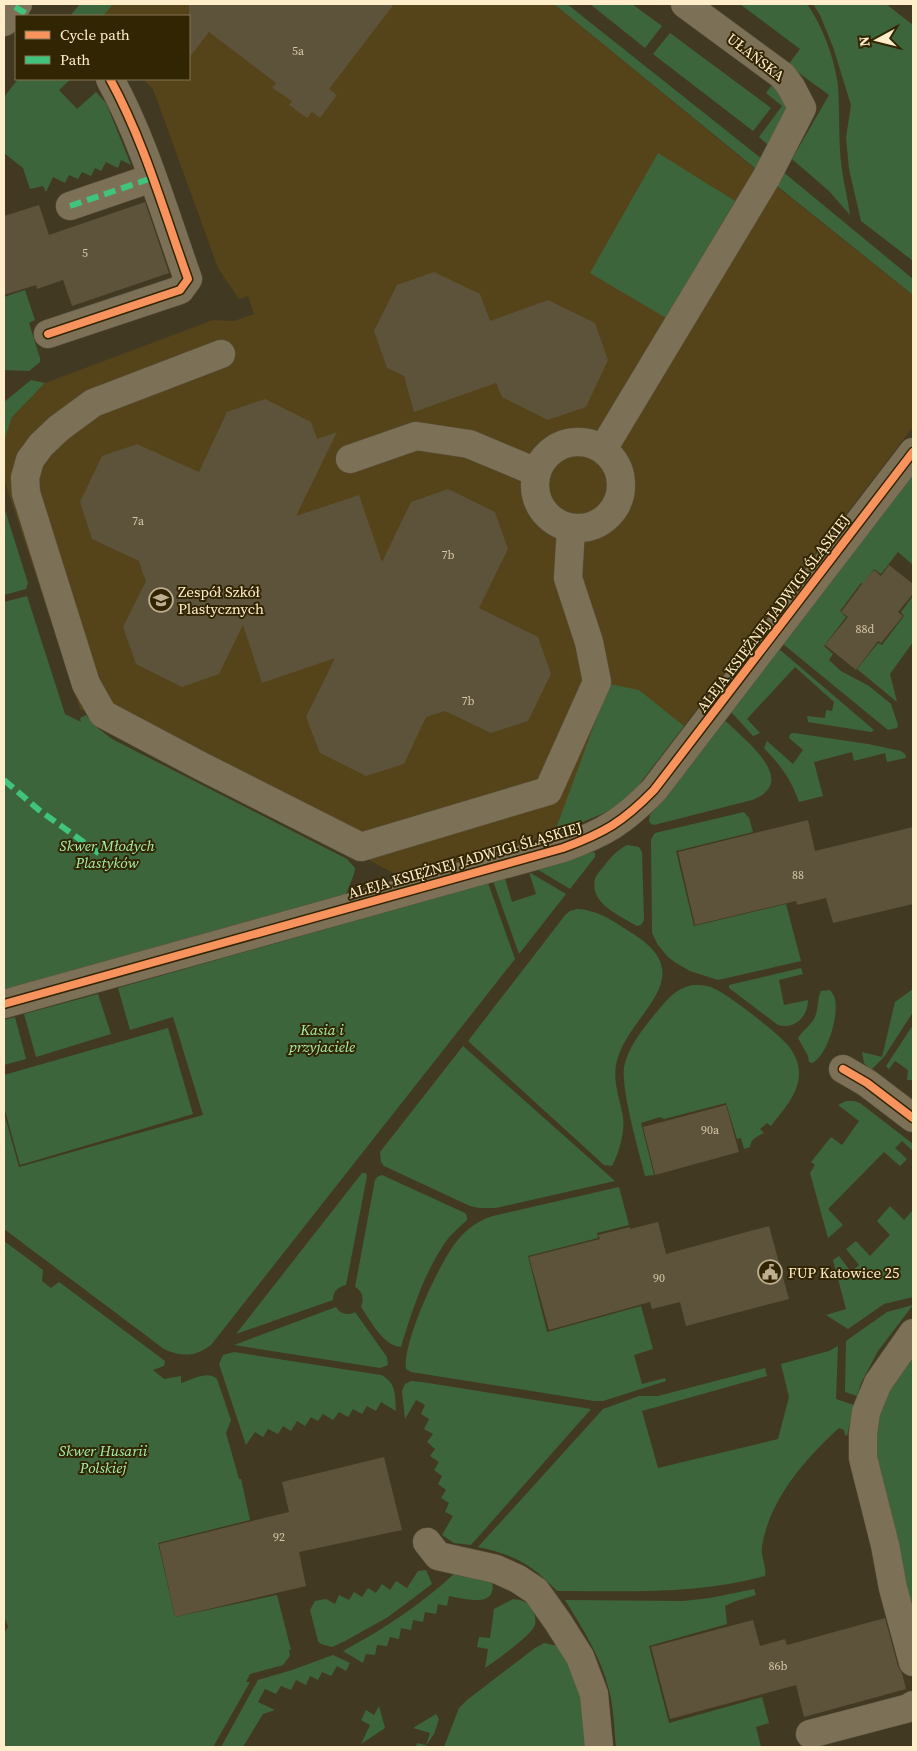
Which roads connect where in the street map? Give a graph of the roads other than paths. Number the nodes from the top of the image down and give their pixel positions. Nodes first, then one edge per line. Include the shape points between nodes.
1 (685, 4) edge
2 (111, 80) edge
3 (152, 178) junction
4 (70, 206) dead end
5 (48, 334) dead end
6 (221, 354) dead end
7 (603, 449) junction
8 (913, 452) edge
9 (350, 459) dead end
10 (536, 472) junction
11 (571, 528) junction
12 (4, 1004) edge
13 (843, 1068) dead end
14 (913, 1118) edge
15 (913, 1333) edge
16 (427, 1542) dead end
17 (913, 1662) edge
18 (913, 1705) edge
19 (810, 1734) dead end
20 (599, 1747) edge

1 - 7 street, UŁAŃSKA via 783,76 802,108 766,178
2 - 3 street
3 - 4 street
3 - 5 street via 188,279 180,290
6 - 11 street via 93,404 59,428 30,460 25,478 26,493 86,684 103,714 361,847 548,791 597,682 589,642 568,578
7 - 10 street via 577,441 560,444 545,455
7 - 11 street via 619,468 622,486 619,499 602,521 590,527
8 - 12 street, ALEJA KSIĘŻNEJ JADWIGI ŚLĄSKIEJ via 654,790 617,824 562,848
9 - 10 street via 416,436 469,444
10 - 11 street via 535,490 541,508 554,521
13 - 14 street
15 - 17 street via 878,1383 866,1412 863,1434 863,1458
16 - 20 street via 438,1556 496,1569 536,1591 580,1657 594,1694
18 - 19 street

